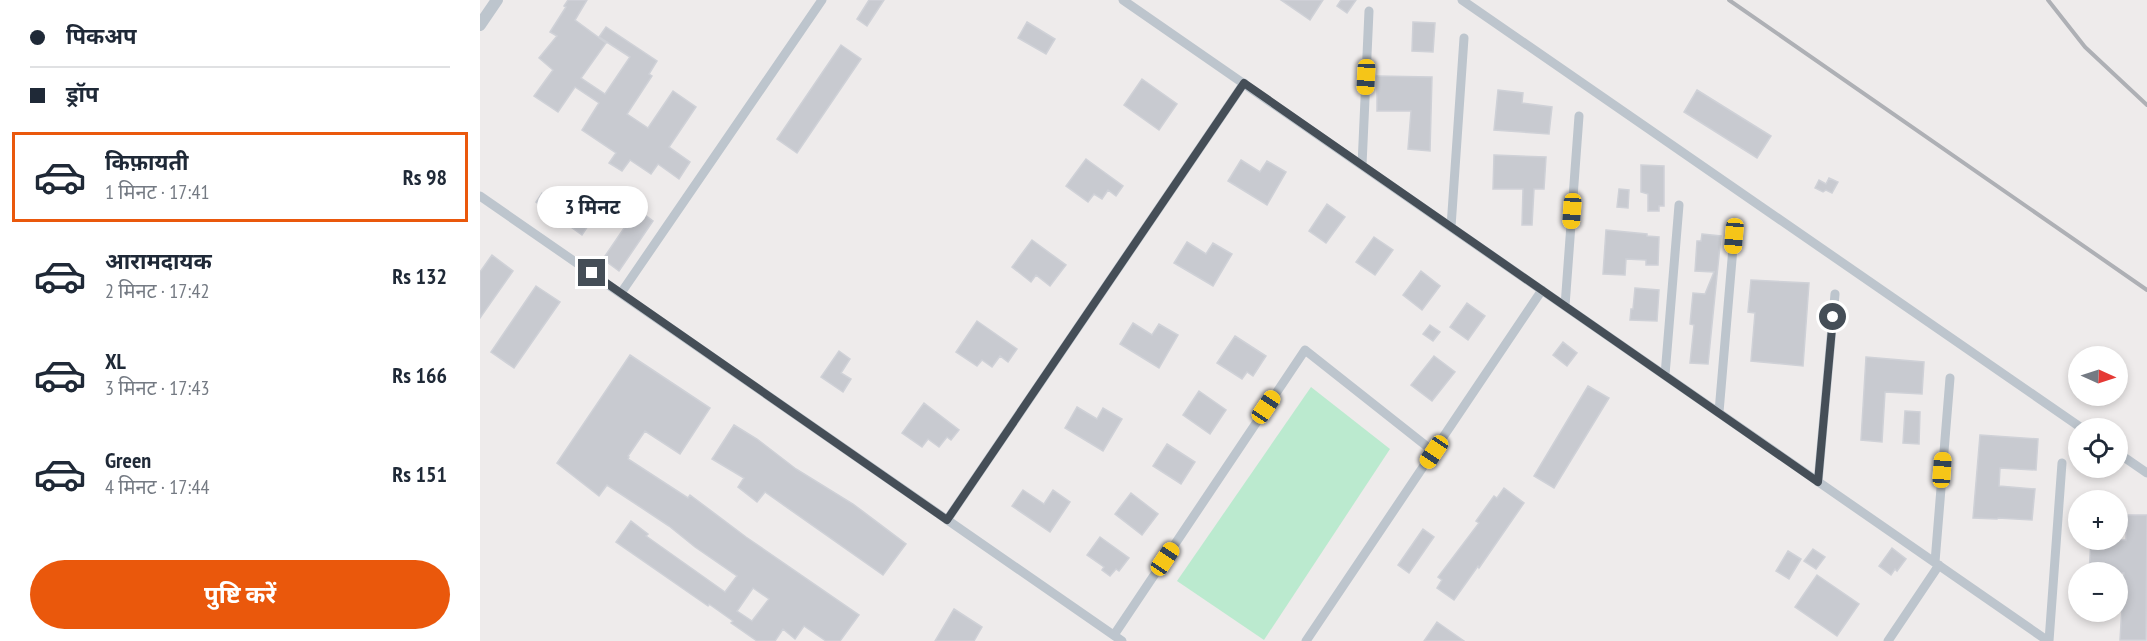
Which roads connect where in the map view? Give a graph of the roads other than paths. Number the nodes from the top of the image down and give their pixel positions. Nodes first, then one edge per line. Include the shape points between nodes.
1 (497, 0) edge
2 (822, 0) edge
3 (1123, 0) edge
4 (1462, 0) edge
5 (1370, 12) dead end
6 (480, 25) edge
7 (1464, 38) dead end
8 (1244, 83) junction
9 (1579, 116) dead end
10 (1362, 165) junction
11 (480, 196) edge
12 (1679, 205) dead end
13 (1451, 227) junction
14 (1734, 236) dead end
15 (1542, 290) junction
16 (621, 293) junction
17 (1835, 294) dead end
18 (1565, 306) junction
19 (1665, 375) junction
20 (1950, 378) dead end
21 (1719, 412) junction
22 (2068, 419) edge
23 (1434, 452) junction
24 (2128, 460) edge
25 (2062, 463) dead end
26 (2147, 473) edge
27 (1818, 482) junction
28 (947, 520) junction
29 (1937, 564) junction
30 (1118, 638) edge
31 (1306, 641) edge
32 (1888, 641) edge
33 (2049, 641) edge

1 - 6 street
2 - 16 street
3 - 8 street
4 - 22 street
5 - 10 street
7 - 13 street
8 - 10 street
8 - 28 street
9 - 18 street
10 - 13 street
11 - 16 street
12 - 19 street
13 - 15 street
14 - 21 street
15 - 18 street
15 - 23 street
16 - 28 street
17 - 27 street
18 - 19 street
19 - 21 street
20 - 29 street
21 - 27 street
23 - 30 street via 1305,350
23 - 31 street
24 - 26 street
25 - 33 street
27 - 29 street
28 - 30 street
29 - 32 street
29 - 33 street

